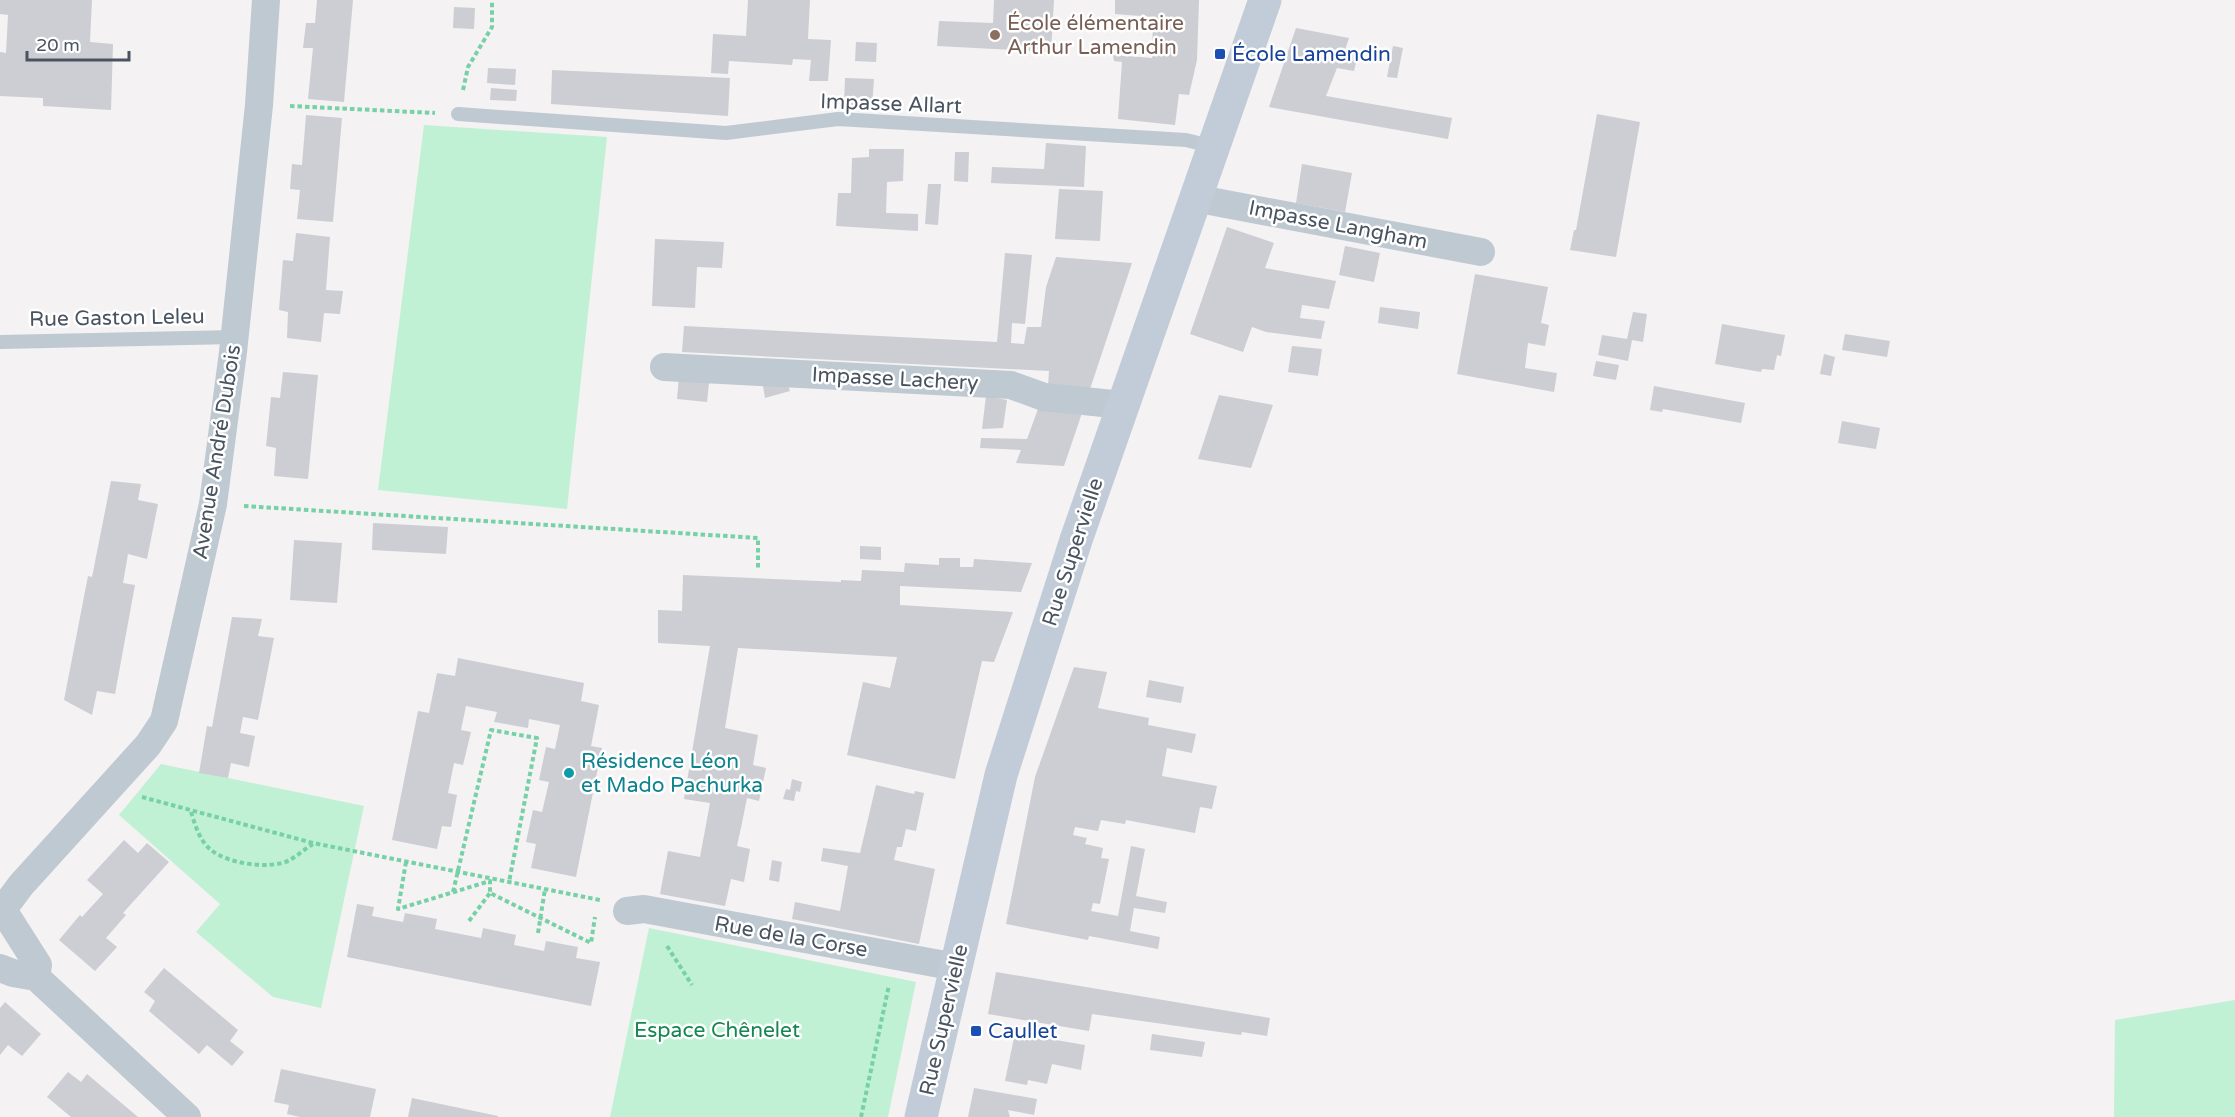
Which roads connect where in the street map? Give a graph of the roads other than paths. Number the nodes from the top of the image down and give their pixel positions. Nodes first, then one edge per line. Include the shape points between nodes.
1 (266, 0) edge
2 (1265, 0) edge
3 (458, 114) road end
4 (1214, 147) junction
5 (1194, 198) junction
6 (1481, 252) dead end
7 (234, 337) junction
8 (0, 342) edge
9 (664, 367) dead end
10 (1123, 405) junction
11 (635, 910) road end
12 (2, 912) edge
13 (956, 967) junction
14 (0, 968) edge
15 (36, 976) junction
16 (188, 1117) edge
17 (921, 1117) edge

1 - 7 street, Avenue André Dubois
2 - 4 main road, Rue Supervielle
3 - 4 lane, Impasse Allart via 726,133 838,119 1186,140
4 - 5 main road, Rue Supervielle
5 - 6 street, Impasse Langham
5 - 10 main road, Rue Supervielle
7 - 8 lane, Rue Gaston Leleu
7 - 12 street, Avenue André Dubois via 213,504 164,721 148,745 21,885
9 - 10 street, Impasse Lachery via 1011,385 1044,398
10 - 13 main road, Rue Supervielle via 1001,775
11 - 13 street, Rue de la Corse
12 - 15 street via 38,965
13 - 17 main road, Rue Supervielle
14 - 15 street
15 - 16 street

